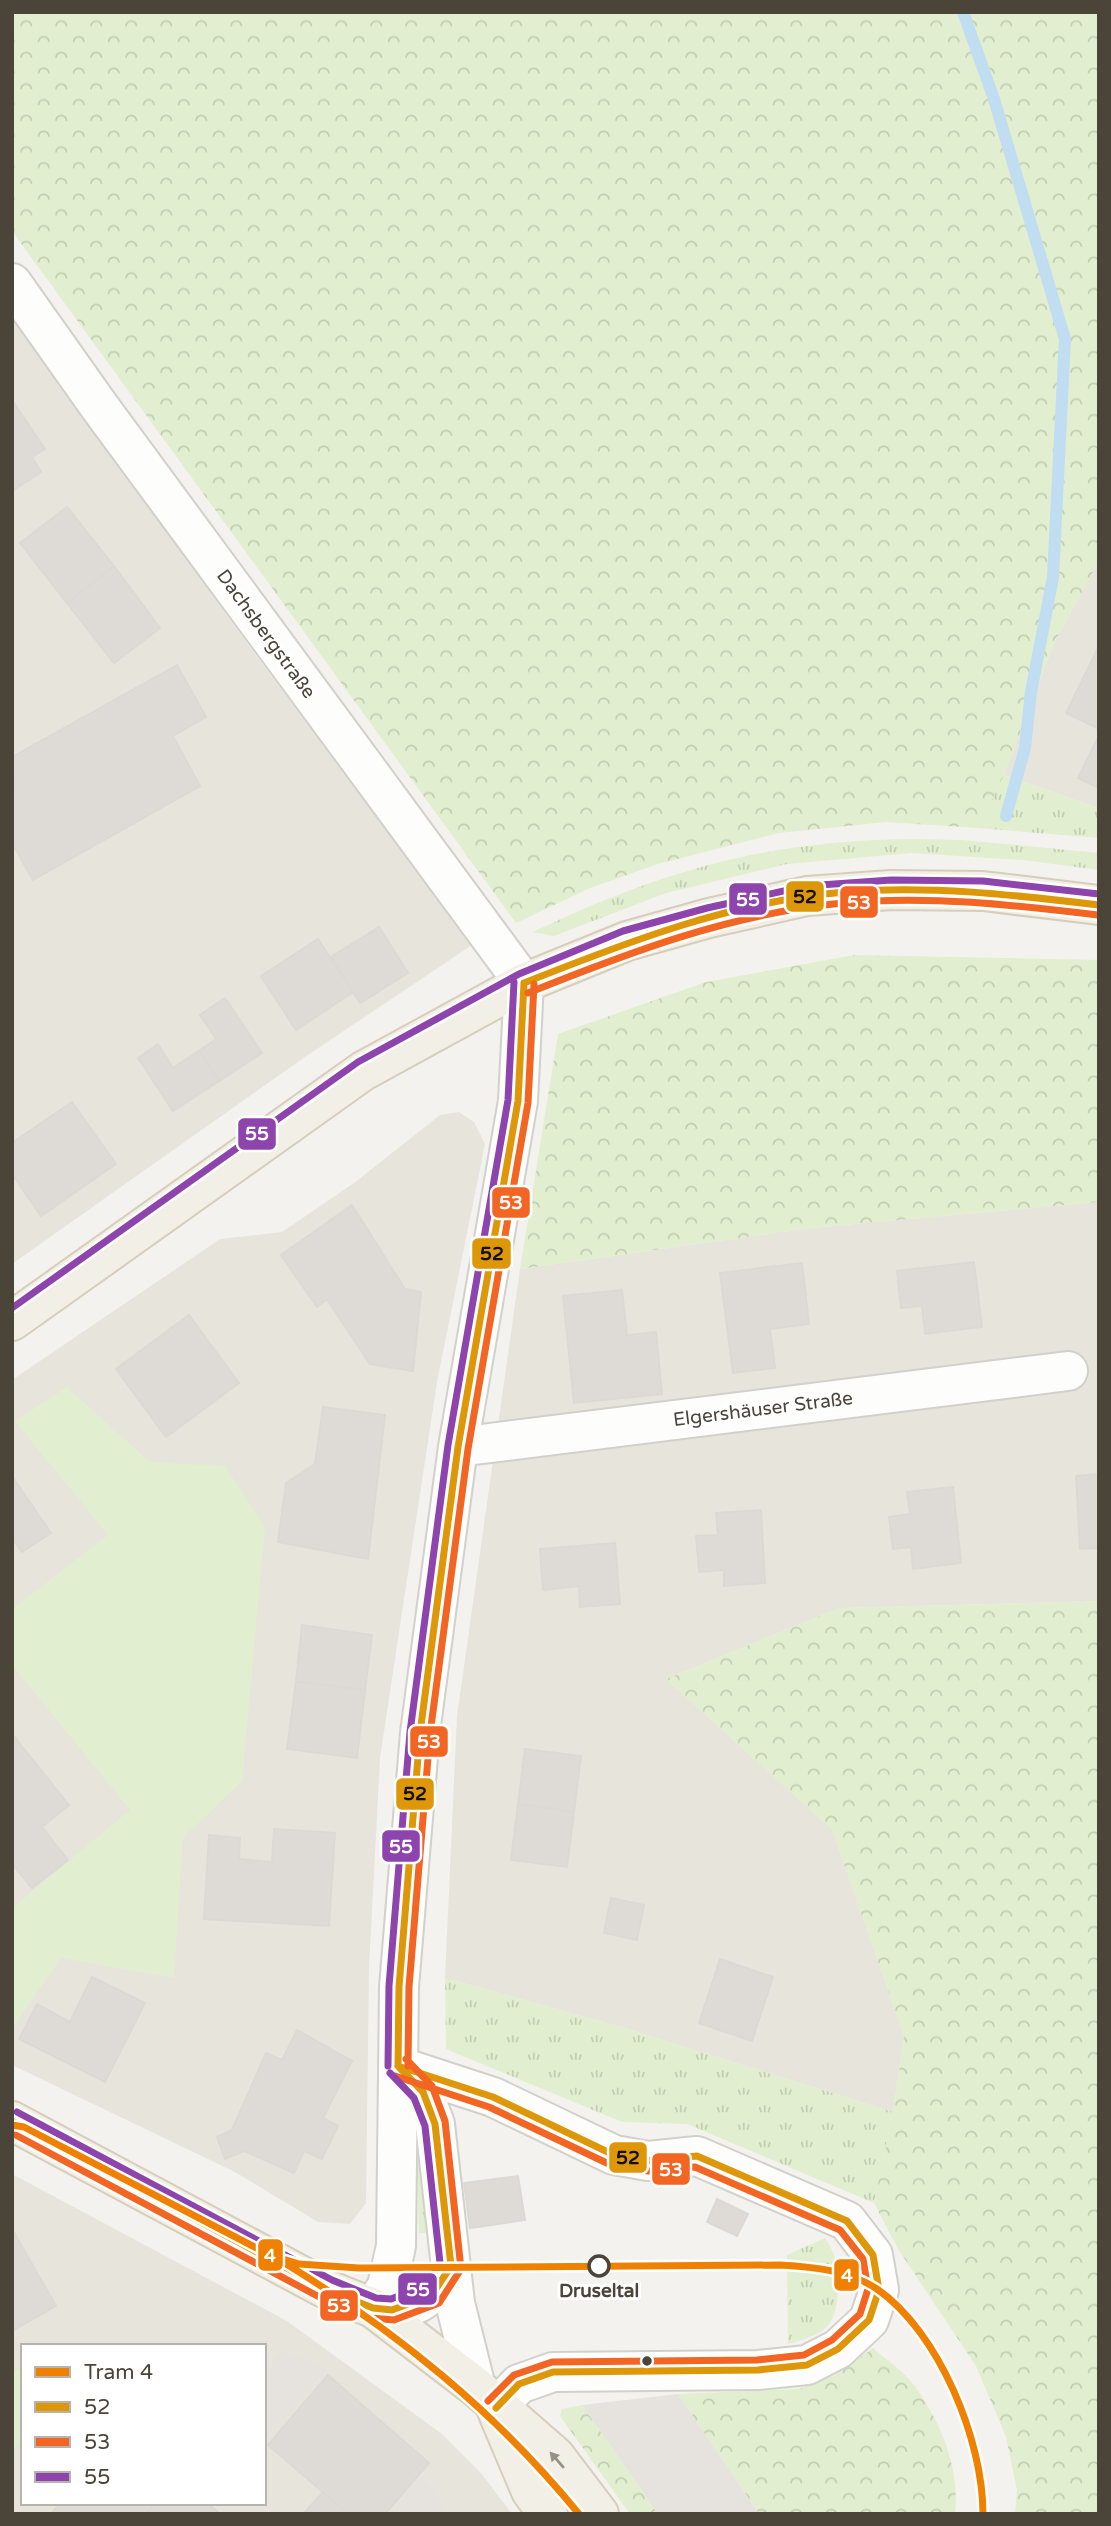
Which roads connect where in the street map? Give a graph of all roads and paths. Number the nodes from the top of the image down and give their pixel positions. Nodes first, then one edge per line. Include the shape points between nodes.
1 (12, 283) edge
2 (1099, 905) edge
3 (524, 983) junction
4 (12, 1321) edge
5 (1068, 1371) dead end
6 (458, 1447) junction
7 (398, 2066) junction
8 (12, 2121) edge
9 (451, 2266) junction
10 (373, 2308) junction
11 (486, 2397) junction
12 (548, 2514) edge
13 (599, 2514) edge

1 - 3 street, Dachsbergstraße
2 - 3 main road via 983,891 891,890 807,896 627,942
3 - 4 main road via 363,1070
3 - 6 street via 518,1101
5 - 6 street, Elgershäuser Straße
6 - 7 street via 420,1733 399,1987
7 - 9 street via 423,2092 435,2124
7 - 10 street via 396,2246 387,2286
7 - 11 street via 493,2097 614,2155 648,2161 697,2156 847,2221 873,2255 879,2290 869,2320 838,2349 807,2365 758,2370 553,2372
8 - 10 main road via 328,2290
9 - 10 street via 432,2295 420,2303 392,2311
9 - 11 street via 455,2303
10 - 11 main road
11 - 12 main road via 531,2491
13 -> 11 main road via 555,2456

